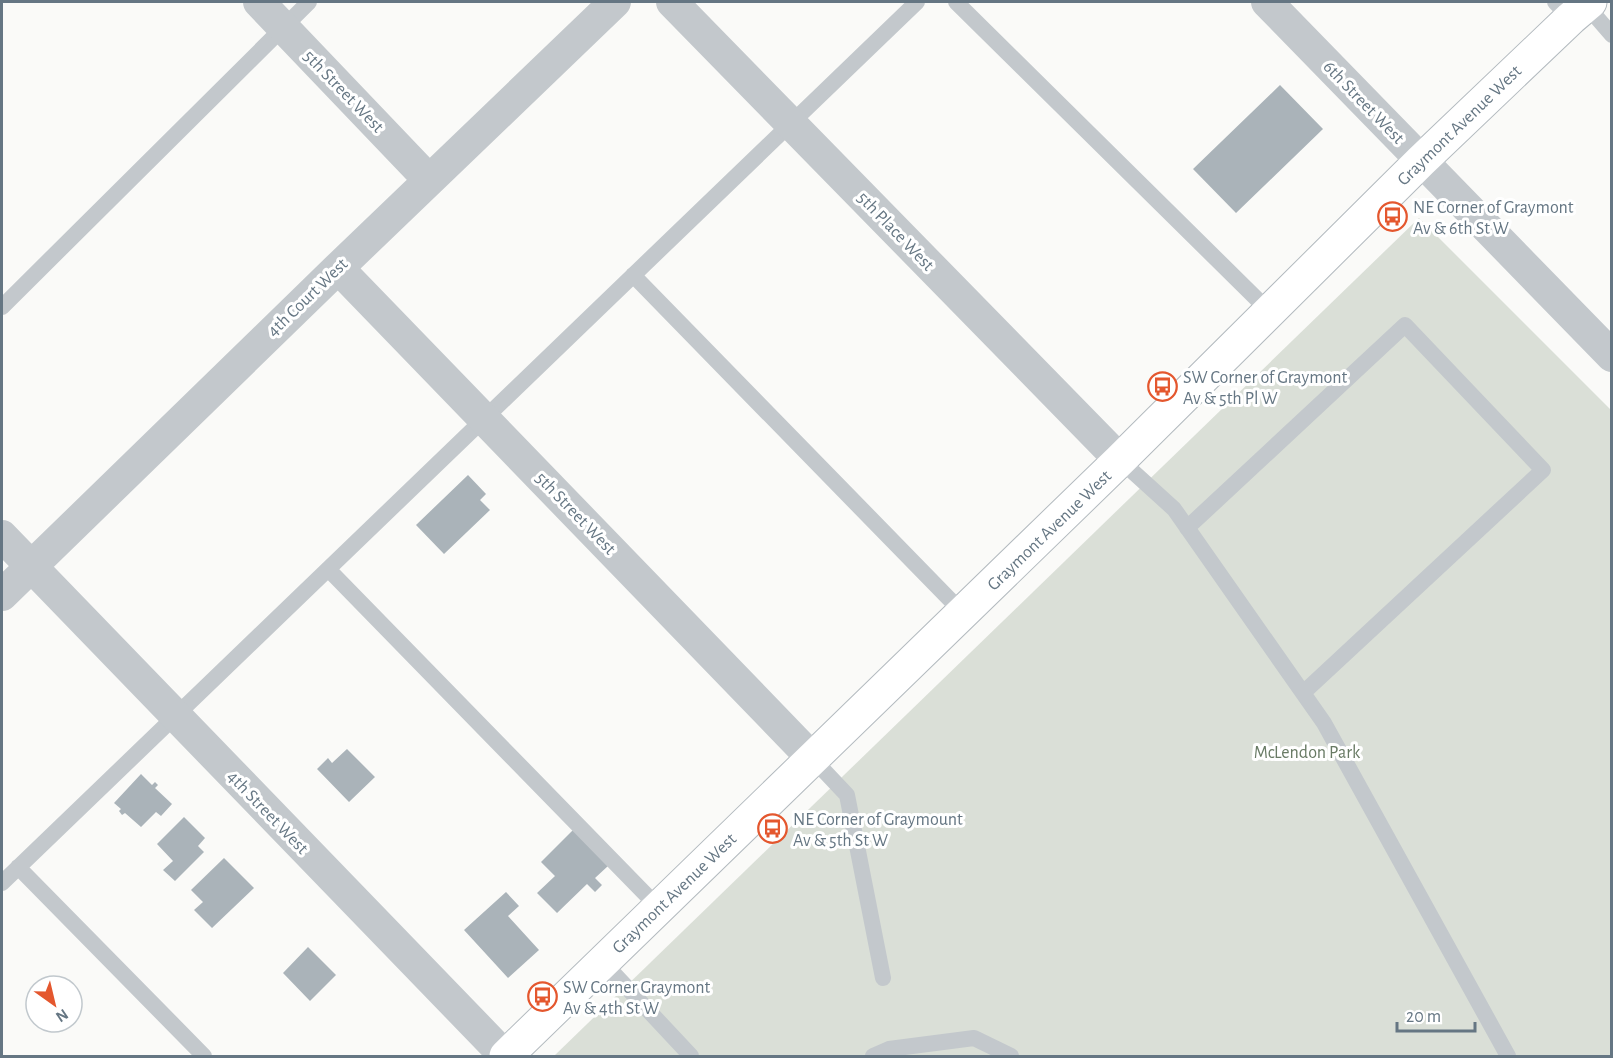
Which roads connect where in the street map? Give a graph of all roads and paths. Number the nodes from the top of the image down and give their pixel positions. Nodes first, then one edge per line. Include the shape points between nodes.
1 (259, 2) edge
2 (309, 2) edge
3 (615, 2) edge
4 (672, 2) edge
5 (917, 2) edge
6 (956, 2) edge
7 (1267, 2) edge
8 (1576, 6) edge
9 (283, 27) junction
10 (1611, 35) edge
11 (791, 123) junction
12 (1421, 161) junction
13 (429, 180) junction
14 (338, 268) junction
15 (633, 275) junction
16 (2, 307) edge
17 (1269, 311) junction
18 (1611, 356) edge
19 (484, 418) junction
20 (1120, 460) junction
21 (1187, 528) junction
22 (2, 536) edge
23 (31, 567) junction
24 (328, 569) junction
25 (2, 596) edge
26 (963, 613) junction
27 (1303, 693) junction
28 (175, 716) junction
29 (813, 759) junction
30 (18, 867) junction
31 (2, 883) edge
32 (659, 908) junction
33 (603, 962) junction
34 (884, 978) dead end
35 (204, 1056) edge
36 (505, 1056) edge
37 (691, 1056) edge
38 (873, 1056) edge
39 (1011, 1056) edge
40 (1508, 1056) edge

1 - 9 street, 5th Street West
2 - 9 lane
3 - 13 street, 4th Court West
4 - 11 street, 5th Place West
5 - 11 lane
6 - 17 lane
7 - 12 street, 6th Street West
8 - 10 lane
8 - 12 main road, Graymont Avenue West
9 - 13 street, 5th Street West
9 - 16 lane
11 - 15 lane
11 - 20 street, 5th Place West
12 - 17 main road, Graymont Avenue West
12 - 18 street, 6th Street West
13 - 14 street, 4th Court West
14 - 19 street, 5th Street West
14 - 23 street, 4th Court West
15 - 19 lane
15 - 26 lane
17 - 20 main road, Graymont Avenue West
19 - 24 lane
19 - 29 street, 5th Street West
20 - 21 lane via 1174,509
20 - 26 main road, Graymont Avenue West
21 - 27 lane
21 - 27 lane via 1405,325 1543,470
22 - 23 street, 4th Street West
23 - 25 street, 4th Court West
23 - 28 street, 4th Street West
24 - 28 lane
24 - 32 lane
26 - 29 main road, Graymont Avenue West
27 - 40 lane via 1324,723
28 - 30 lane
28 - 36 street, 4th Street West
29 - 32 main road, Graymont Avenue West
29 - 34 lane via 847,795
30 - 31 lane
30 - 35 lane
32 - 33 main road, Graymont Avenue West
33 - 36 main road, Graymont Avenue West
33 - 37 lane
38 - 39 lane via 889,1049 974,1038

